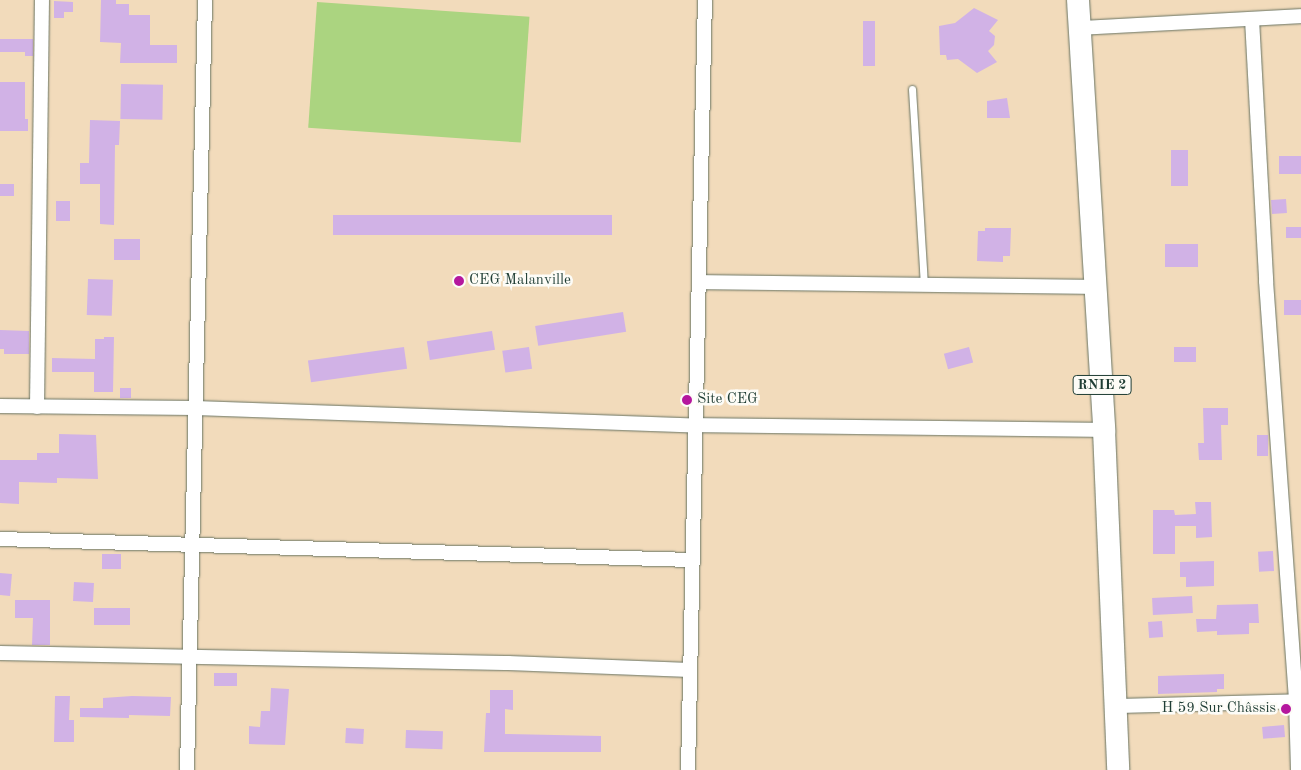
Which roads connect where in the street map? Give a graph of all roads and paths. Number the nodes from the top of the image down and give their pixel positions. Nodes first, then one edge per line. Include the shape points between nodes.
1 (42, 0) edge
2 (205, 0) edge
3 (705, 0) edge
4 (1078, 0) edge
5 (1301, 16) edge
6 (1252, 19) junction
7 (1080, 28) junction
8 (912, 89) dead end
9 (699, 282) junction
10 (924, 285) junction
11 (1095, 287) junction
12 (0, 406) edge
13 (37, 407) junction
14 (195, 408) junction
15 (694, 424) junction
16 (1104, 430) junction
17 (0, 539) edge
18 (192, 545) junction
19 (692, 560) junction
20 (0, 653) edge
21 (189, 658) junction
22 (690, 670) junction
23 (1299, 701) edge
24 (1116, 706) junction
25 (186, 770) edge
26 (688, 770) edge
27 (1118, 770) edge
28 (1298, 770) edge

1 - 13 street
2 - 14 street
3 - 9 street
4 - 7 main road, RNIE 2 / RNIE 2
5 - 6 street
6 - 7 street
6 - 23 street via 1266,281
7 - 11 main road, RNIE 2 / RNIE 2
8 - 10 lane
9 - 10 street
9 - 15 street
10 - 11 street
11 - 16 main road, RNIE 2 / RNIE 2
12 - 13 street
13 - 14 street
14 - 15 street
14 - 18 street
15 - 16 street
15 - 19 street
16 - 24 main road, RNIE 2 / RNIE 2
17 - 18 street
18 - 19 street
18 - 21 street
19 - 22 street
20 - 21 street
21 - 22 street
21 - 25 street
22 - 26 street
23 - 24 street
23 - 28 street
24 - 27 main road, RNIE 2 / RNIE 2

